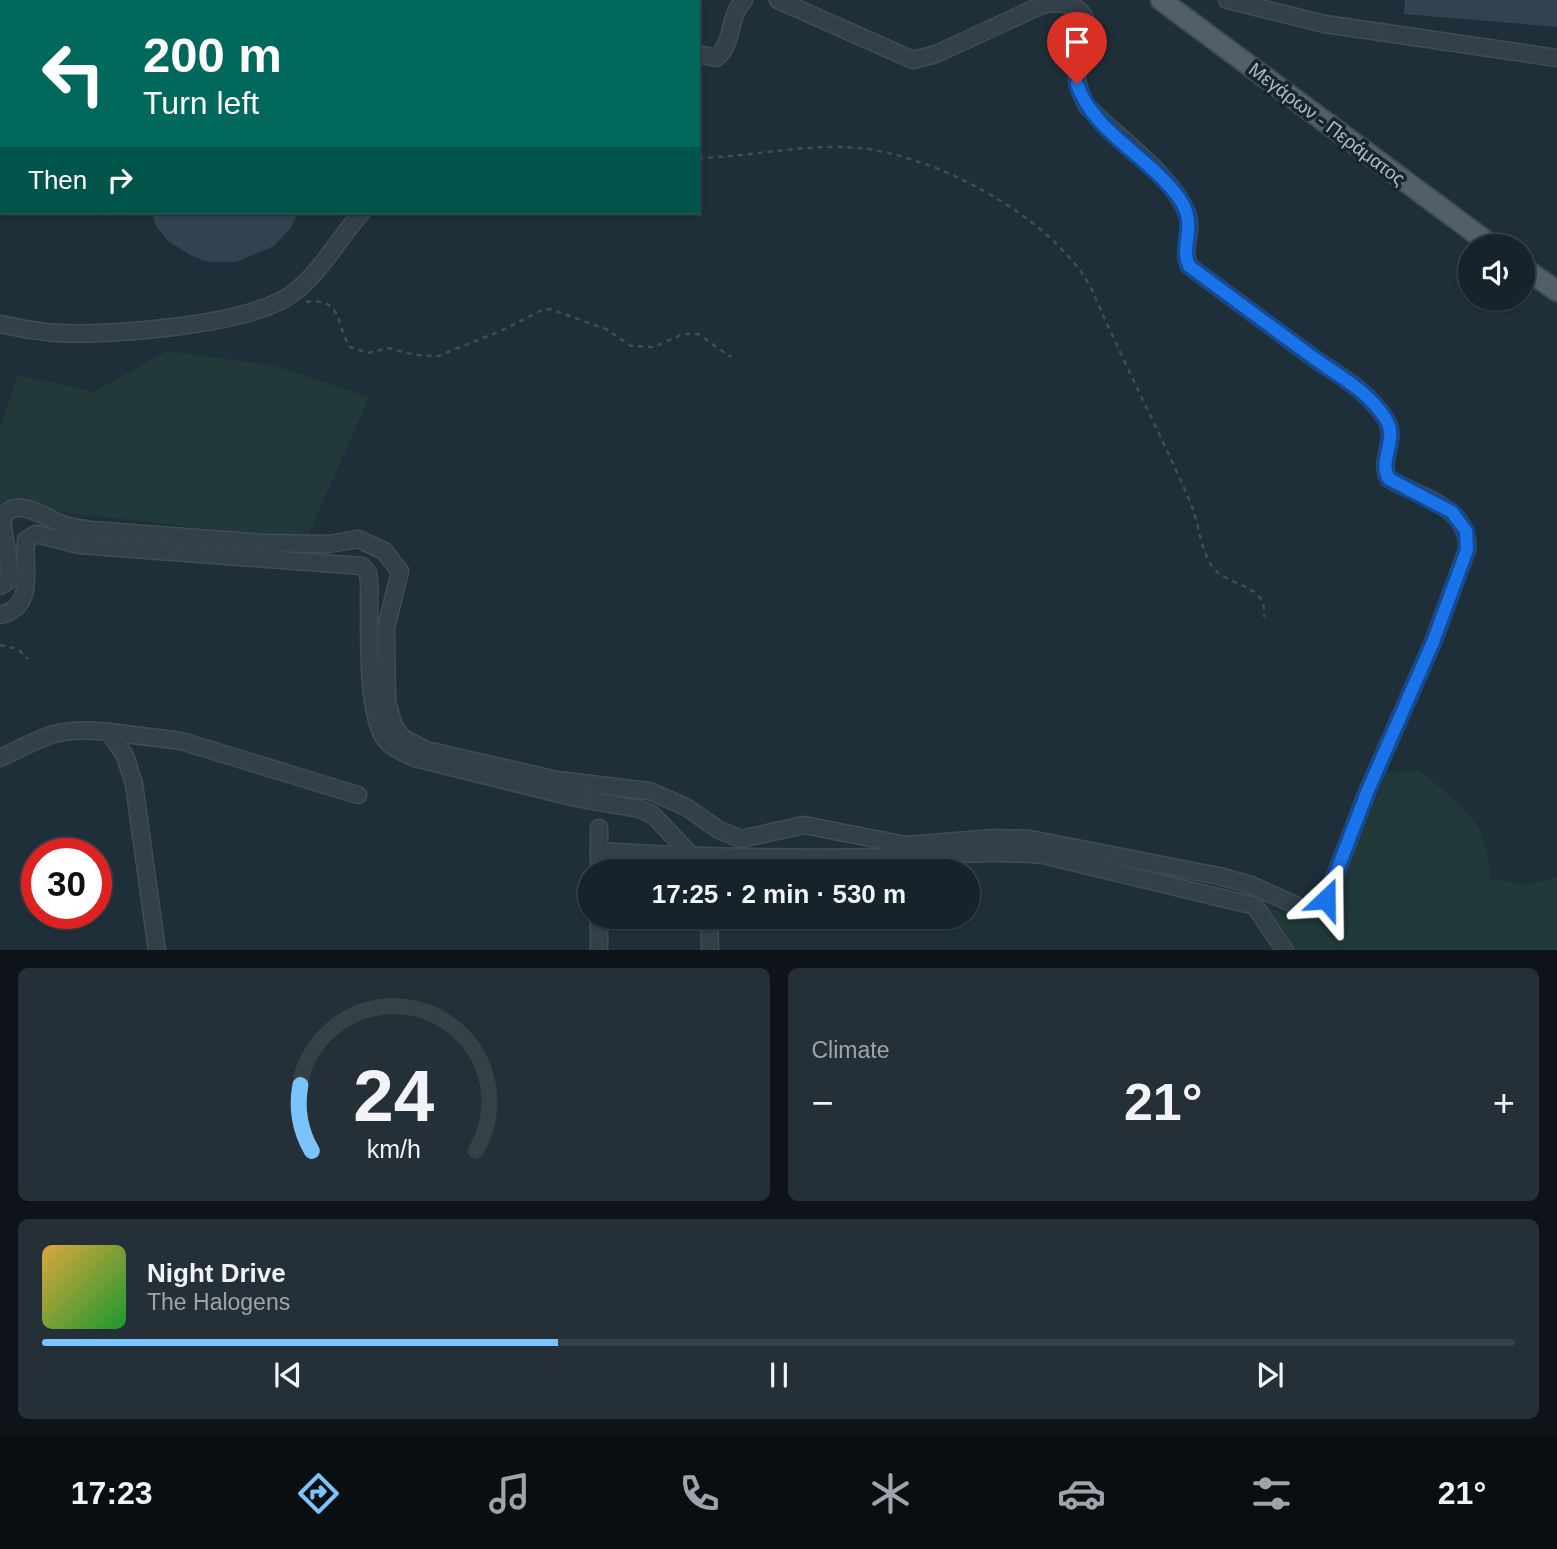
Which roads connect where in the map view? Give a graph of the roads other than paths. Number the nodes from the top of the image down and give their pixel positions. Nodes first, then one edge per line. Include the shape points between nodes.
1 (744, 0) edge
2 (778, 0) edge
3 (1161, 0) edge
4 (1227, 0) edge
5 (700, 54) edge
6 (1557, 58) edge
7 (360, 214) edge
8 (1476, 234) edge
9 (1535, 276) edge
10 (1557, 291) edge
11 (0, 324) edge
12 (0, 586) edge
13 (0, 615) edge
14 (109, 733) junction
15 (0, 758) edge
16 (358, 795) dead end
17 (599, 828) dead end
18 (599, 851) junction
19 (692, 856) junction
20 (599, 859) edge
21 (599, 929) edge
22 (709, 929) edge
23 (157, 950) edge
24 (599, 950) edge
25 (710, 950) edge
26 (1285, 950) edge

1 - 5 street via 722,53 716,58
2 - 12 street via 913,60 936,54 1042,5 1057,2 1074,7 1087,32 1077,70 1081,96 1179,198 1189,220 1189,266 1364,393 1391,430 1385,465 1389,479 1461,521 1467,550 1326,899 1302,908 1219,876 1044,840 995,838 906,845 804,825 741,839 649,791 557,780 426,750 394,726 387,702 386,628 400,571 384,551 358,539 329,544 265,543 92,530 16,508 2,521 12,570 11,579
3 - 8 main road, Μεγάρων - Περάματος
4 - 6 street via 1325,23
7 - 11 street via 303,285 264,308 146,328 60,333
9 - 10 main road
13 - 19 street via 20,606 28,583 26,540 36,534 79,545 362,566 369,582 374,706 384,739 394,748 415,758 639,809 653,815
14 - 15 street via 61,731
14 - 16 street via 181,741
14 - 23 street via 125,756 134,784
17 - 18 street
18 - 19 street
18 - 20 street
19 - 26 street via 1043,855 1255,906
21 - 24 street
22 - 25 street

